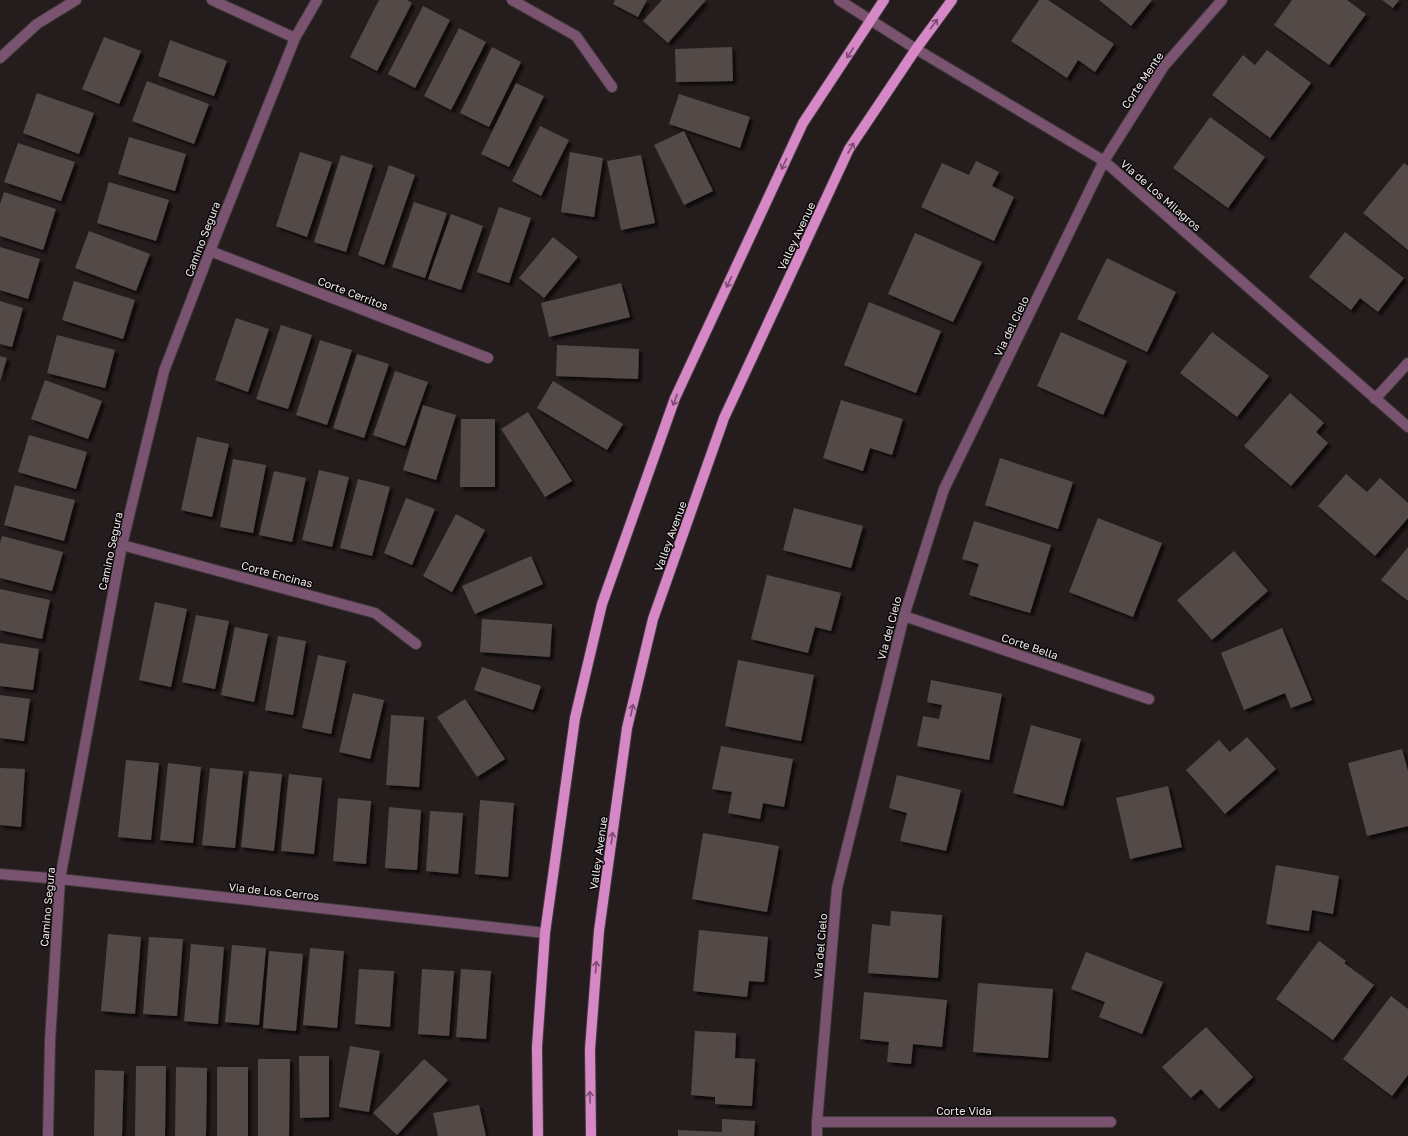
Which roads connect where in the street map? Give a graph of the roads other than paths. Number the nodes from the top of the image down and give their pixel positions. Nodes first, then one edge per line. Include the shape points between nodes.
1 (76, 0) edge
2 (212, 0) edge
3 (317, 0) edge
4 (512, 0) edge
5 (840, 0) edge
6 (884, 0) edge
7 (952, 0) edge
8 (1222, 0) edge
9 (871, 20) junction
10 (295, 38) junction
11 (916, 49) junction
12 (0, 58) edge
13 (612, 87) dead end
14 (1104, 161) junction
15 (210, 251) junction
16 (488, 358) dead end
17 (1408, 363) edge
18 (1376, 399) junction
19 (1408, 427) edge
20 (122, 545) junction
21 (904, 616) junction
22 (416, 644) dead end
23 (1149, 698) dead end
24 (0, 874) edge
25 (60, 879) junction
26 (545, 932) junction
27 (817, 1122) junction
28 (1111, 1122) dead end
29 (48, 1136) edge
30 (538, 1136) edge
31 (591, 1136) edge
32 (817, 1136) edge

1 - 12 street via 37,24
2 - 10 street
3 - 10 street, Camino Segura
4 - 13 street via 576,36
5 - 9 street, Via de Los Milagros
6 - 9 main road
11 -> 7 main road, Valley Avenue
8 - 14 street, Corte Mente via 1164,66
9 - 11 street, Via de Los Milagros
9 -> 26 main road via 803,123 673,406 602,604 575,718
10 - 15 street, Camino Segura
11 - 14 street, Via de Los Milagros
31 -> 11 main road, Valley Avenue via 590,1049 599,931 627,728 653,619 724,418 849,149
14 - 18 street, Via de Los Milagros
14 - 21 street, Via del Cielo via 944,489
15 - 16 street, Corte Cerritos
15 - 20 street, Camino Segura via 164,372
17 - 18 street
18 - 19 street, Via de Los Milagros
20 - 22 street, Corte Encinas via 376,613
20 - 25 street, Camino Segura
21 - 23 street, Corte Bella
21 - 27 street, Via del Cielo via 837,888
24 - 25 street, Via de Los Cerros
25 - 26 street, Via de Los Cerros
25 - 29 street, Camino Segura via 50,1041
26 - 30 main road via 537,1048
27 - 28 street, Corte Vida
27 - 32 street, Via del Cielo

